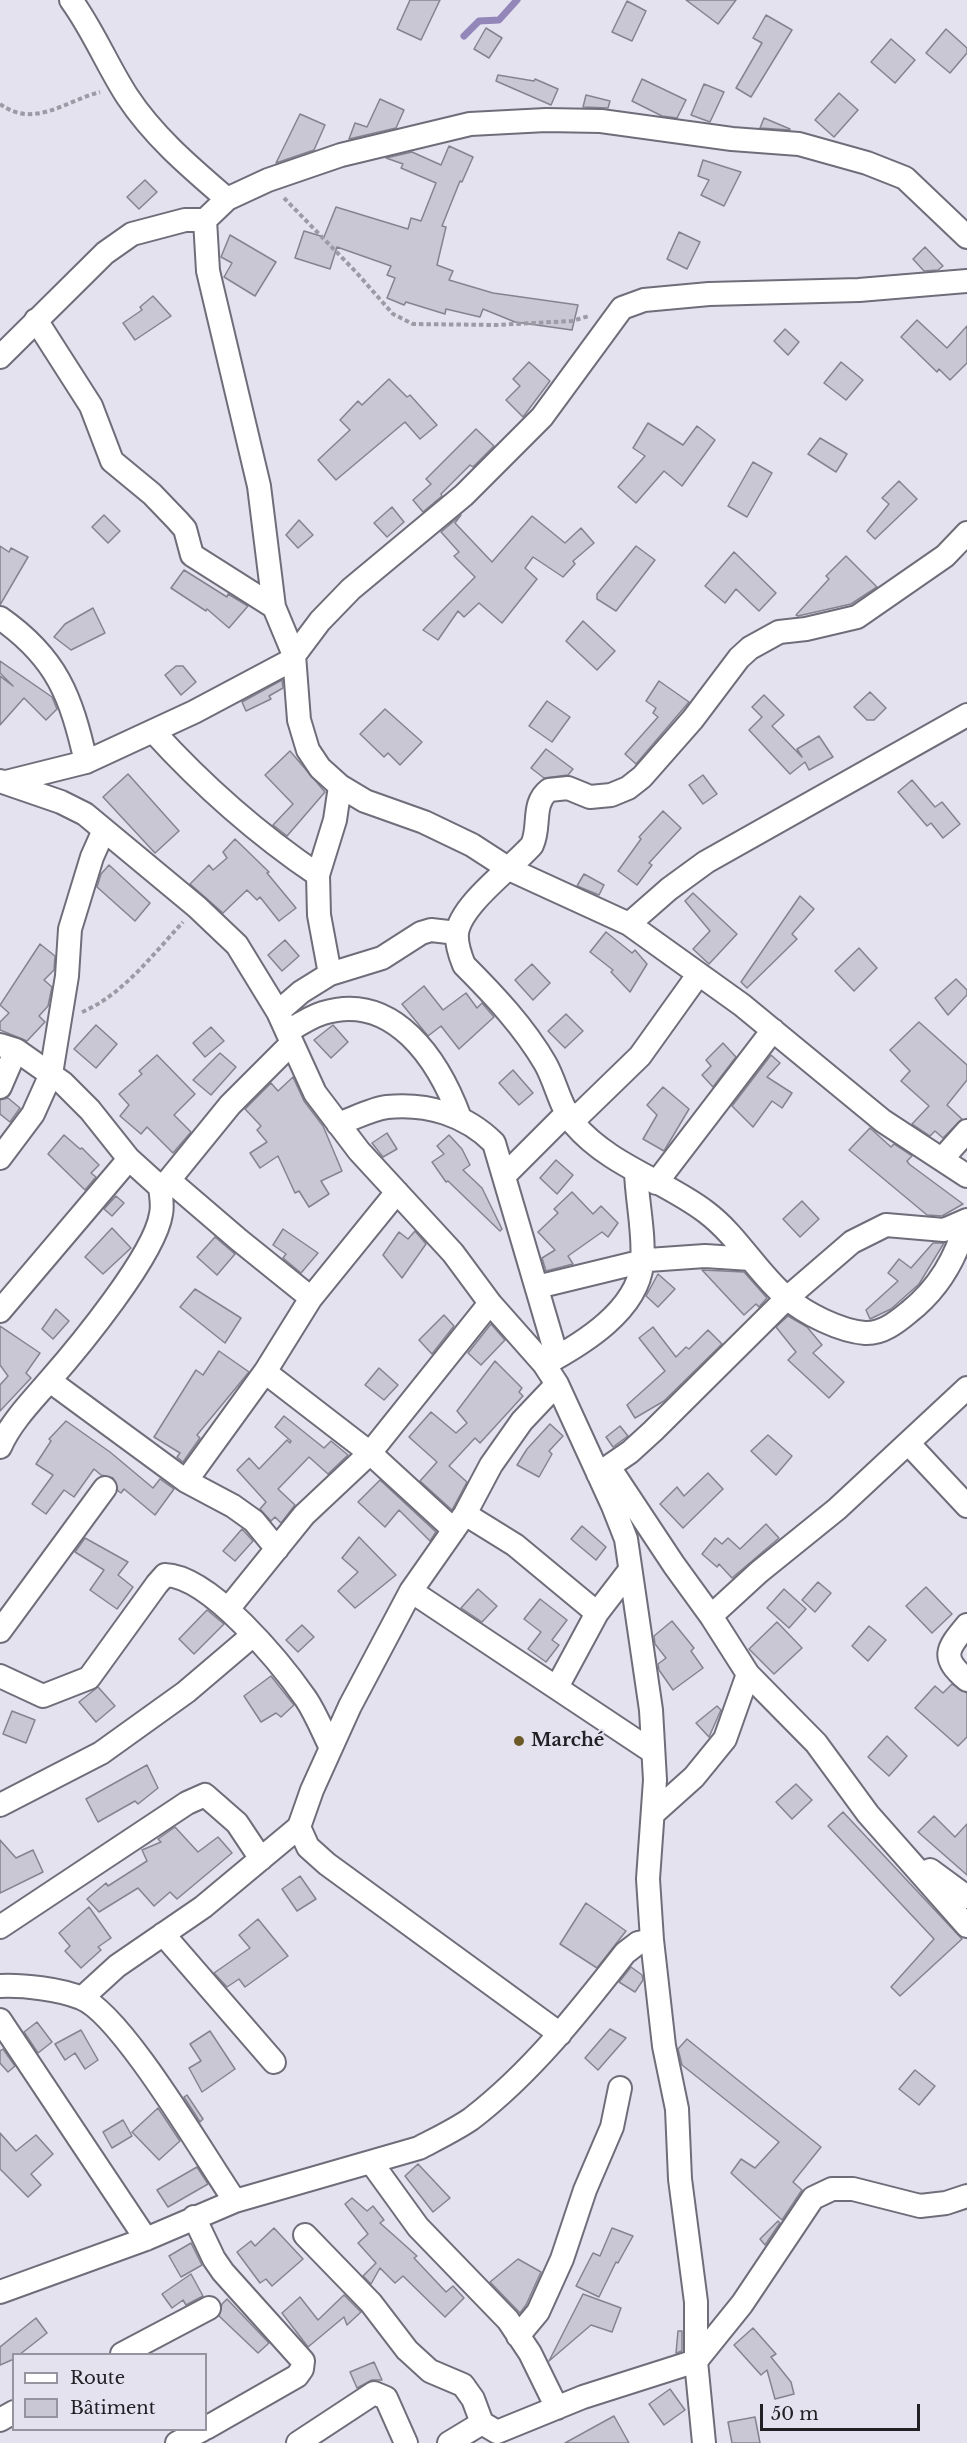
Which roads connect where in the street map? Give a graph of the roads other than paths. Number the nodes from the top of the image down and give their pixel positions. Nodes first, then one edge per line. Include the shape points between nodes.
1 (71, 0) edge
2 (227, 199) junction
3 (205, 220) junction
4 (967, 237) edge
5 (967, 281) edge
6 (36, 320) junction
7 (0, 357) edge
8 (967, 533) edge
9 (274, 607) junction
10 (0, 618) edge
11 (294, 655) junction
12 (967, 715) edge
13 (153, 731) junction
14 (86, 762) junction
15 (3, 782) edge
16 (340, 786) junction
17 (104, 830) junction
18 (509, 869) junction
19 (318, 875) junction
20 (629, 924) junction
21 (457, 933) junction
22 (330, 974) junction
23 (698, 975) junction
24 (286, 1029) junction
25 (774, 1030) junction
26 (8, 1047) edge
27 (51, 1074) junction
28 (0, 1087) edge
29 (570, 1117) junction
30 (460, 1118) junction
31 (338, 1124) junction
32 (967, 1131) edge
33 (0, 1158) edge
34 (943, 1158) junction
35 (129, 1159) junction
36 (636, 1172) junction
37 (506, 1175) junction
38 (967, 1176) edge
39 (165, 1183) junction
40 (656, 1183) junction
41 (397, 1192) junction
42 (967, 1221) edge
43 (752, 1259) junction
44 (642, 1262) junction
45 (537, 1287) junction
46 (311, 1298) junction
47 (787, 1298) junction
48 (490, 1303) junction
49 (0, 1311) edge
50 (550, 1361) junction
51 (265, 1372) junction
52 (50, 1381) junction
53 (556, 1384) junction
54 (967, 1388) edge
55 (2, 1436) edge
56 (909, 1444) junction
57 (370, 1453) junction
58 (604, 1471) junction
59 (186, 1481) junction
60 (105, 1488) dead end
61 (967, 1506) edge
62 (460, 1522) junction
63 (277, 1549) junction
64 (630, 1570) junction
65 (411, 1591) junction
66 (228, 1609) junction
67 (597, 1612) junction
68 (711, 1616) junction
69 (967, 1625) edge
70 (0, 1631) edge
71 (253, 1635) junction
72 (748, 1674) junction
73 (0, 1676) edge
74 (967, 1680) edge
75 (557, 1687) junction
76 (331, 1748) junction
77 (653, 1752) junction
78 (0, 1805) edge
79 (654, 1812) junction
80 (299, 1827) junction
81 (893, 1842) junction
82 (261, 1859) junction
83 (967, 1897) edge
84 (967, 1926) edge
85 (0, 1927) edge
86 (163, 1934) junction
87 (652, 1940) junction
88 (0, 1986) edge
89 (82, 1998) junction
90 (0, 2020) edge
91 (560, 2034) junction
92 (274, 2062) dead end
93 (620, 2088) dead end
94 (371, 2163) junction
95 (967, 2196) edge
96 (235, 2201) junction
97 (194, 2217) junction
98 (305, 2235) dead end
99 (146, 2239) junction
100 (0, 2292) edge
101 (209, 2308) dead end
102 (518, 2336) junction
103 (126, 2353) edge
104 (696, 2361) junction
105 (557, 2408) junction
106 (482, 2424) junction
107 (207, 2427) edge
108 (200, 2431) edge
109 (177, 2443) edge
110 (298, 2443) edge
111 (406, 2443) edge
112 (449, 2443) edge
113 (704, 2443) edge

1 - 2 street via 88,23 126,95 183,161
2 - 3 street
2 - 4 street via 341,155 470,124 601,121 799,144 867,163 905,178
3 - 6 street via 185,220 132,234 105,253
3 - 9 street via 208,271 259,486
5 - 11 street via 859,290 709,294 644,300 622,308 542,417 464,495 351,589
6 - 7 street
6 - 9 street via 91,406 112,461 152,494 185,529 192,555
8 - 18 street via 945,556 857,617 779,632 750,648 693,719 628,788 590,797 568,788 549,790 538,802 537,835 532,845
9 - 11 street
10 - 14 street via 21,634 58,675 69,698
11 - 13 street via 261,677
11 - 16 street via 299,720 308,750
12 - 20 street via 706,861
13 - 14 street
13 - 19 street via 235,813
14 - 15 street
15 - 17 street via 61,802 86,814
16 - 18 street via 365,801 424,822 472,845
16 - 19 street via 336,820
17 - 24 street via 237,945
17 - 27 street via 70,929 67,976
18 - 20 street
18 - 21 street via 465,913
19 - 22 street via 319,915
20 - 23 street
21 - 22 street via 421,933 382,958
21 - 29 street via 464,965 497,999 545,1062
22 - 24 street via 301,992
23 - 25 street
23 - 29 street via 640,1056
24 - 30 street via 342,1009 366,1009 384,1015 431,1059
24 - 31 street via 315,1093
24 - 39 street
25 - 34 street via 838,1087
25 - 40 street
26 - 27 street
26 - 28 street
27 - 33 street via 33,1114
27 - 35 street via 90,1110
29 - 36 street via 588,1139
29 - 37 street
30 - 31 street via 417,1108 385,1107
30 - 37 street via 494,1143
31 - 41 street
32 - 34 street
34 - 38 street
35 - 39 street
35 - 49 street
36 - 40 street
36 - 44 street
37 - 45 street
39 - 46 street
39 - 52 street via 161,1214 152,1239 79,1347
40 - 43 street via 707,1213
41 - 46 street
41 - 48 street via 453,1253
42 - 47 street via 944,1230 886,1225 867,1233
42 - 47 street via 938,1284 892,1326 867,1333 850,1329 816,1316
43 - 44 street via 705,1256
43 - 47 street
44 - 45 street
44 - 50 street via 636,1285 623,1304 594,1333
45 - 50 street
46 - 51 street
47 - 58 street via 700,1386 630,1452
48 - 50 street
48 - 57 street
50 - 53 street
51 - 57 street
51 - 59 street
52 - 55 street
52 - 59 street
53 - 58 street
53 - 62 street via 522,1421 491,1465
54 - 56 street
56 - 61 street
56 - 68 street
57 - 62 street
57 - 63 street via 304,1515
58 - 64 street via 626,1539
58 - 68 street
59 - 63 street via 254,1521
60 - 70 street
62 - 65 street
62 - 67 street via 515,1545
63 - 66 street
64 - 67 street
64 - 77 street via 651,1710
65 - 75 street
65 - 76 street
66 - 71 street
66 - 73 street via 176,1575 165,1575 89,1678 43,1696
67 - 75 street
68 - 72 street
69 - 74 street via 951,1645 948,1657
71 - 76 street via 306,1700
71 - 78 street via 186,1692 101,1754
72 - 79 street via 717,1751
72 - 81 street via 816,1743
75 - 77 street
76 - 80 street
77 - 79 street
79 - 87 street via 648,1879
80 - 82 street
80 - 91 street via 308,1847 327,1864
81 - 83 street
81 - 84 street
82 - 85 street via 237,1823 205,1795 187,1803
82 - 86 street
86 - 89 street via 117,1966
86 - 92 street
87 - 91 street via 638,1943 625,1953
87 - 104 street via 664,2046 677,2109 680,2180 696,2302
88 - 89 street
89 - 96 street via 107,2017 133,2050
90 - 99 street
91 - 94 street via 469,2120 419,2148
93 - 102 street via 612,2127 562,2259 538,2312
94 - 96 street
94 - 102 street via 418,2227 508,2320
95 - 104 street via 920,2206 853,2189 832,2189 813,2198 742,2304
96 - 97 street
97 - 99 street
97 - 107 street via 223,2272 303,2361 297,2376
98 - 106 street via 371,2304 407,2350 430,2371 463,2385
99 - 100 street
101 - 103 street
102 - 105 street
104 - 105 street
104 - 113 street
105 - 106 street via 497,2432
106 - 112 street
108 - 109 street
110 - 111 street via 374,2392 386,2398

